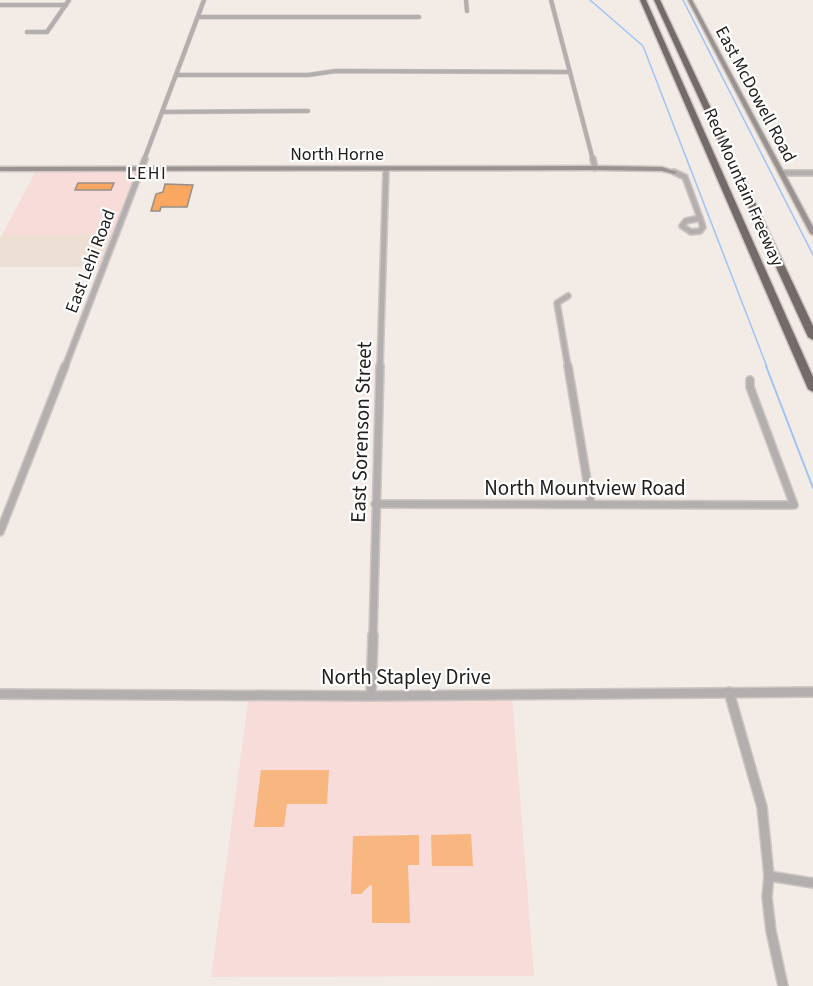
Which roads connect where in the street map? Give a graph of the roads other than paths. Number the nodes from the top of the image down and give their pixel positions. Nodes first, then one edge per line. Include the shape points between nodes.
1 (69, 0) edge
2 (204, 0) edge
3 (466, 0) edge
4 (551, 0) edge
5 (643, 0) edge
6 (657, 0) edge
7 (690, 0) edge
8 (0, 5) edge
9 (66, 5) junction
10 (467, 11) dead end
11 (198, 17) junction
12 (418, 17) dead end
13 (27, 32) dead end
14 (569, 72) junction
15 (177, 75) junction
16 (163, 111) junction
17 (308, 111) dead end
18 (595, 168) junction
19 (0, 169) edge
20 (103, 169) junction
21 (142, 169) junction
22 (386, 169) junction
23 (674, 172) joint
24 (782, 173) junction
25 (813, 173) edge
26 (138, 178) junction
27 (700, 218) dead end
28 (813, 233) edge
29 (568, 296) dead end
30 (813, 337) edge
31 (750, 380) dead end
32 (813, 389) edge
33 (375, 504) junction
34 (591, 504) junction
35 (0, 532) edge
36 (729, 692) junction
37 (813, 692) edge
38 (0, 694) edge
39 (371, 696) junction
40 (769, 876) junction
41 (813, 883) edge
42 (783, 986) edge

1 - 9 street
2 - 11 street, East Lehi Road
3 - 10 street
4 - 14 street
5 - 32 highway, Red Mountain Freeway
6 - 30 highway, Red Mountain Freeway
7 - 24 street, East McDowell Road
8 - 9 street
9 - 13 street via 47,32
11 - 12 street
11 - 15 street, East Lehi Road
14 - 15 street
14 - 18 street
15 - 16 street, East Lehi Road
16 - 17 street
16 - 21 street, East Lehi Road
18 - 22 street, North Horne
18 - 23 street, North Horne
19 - 20 street, North Horne
20 - 21 street, North Horne
20 - 26 street via 130,172
21 - 22 street, North Horne
21 - 26 street, East Lehi Road
22 - 33 street, East Sorenson Street
23 - 27 street via 685,177
24 - 25 street
24 - 28 street, East McDowell Road
26 - 35 street, East Lehi Road
29 - 34 street via 557,303
31 - 34 street, North Mountview Road via 794,505
33 - 34 street, North Mountview Road
33 - 39 street, East Sorenson Street
36 - 37 street, North Stapley Drive
36 - 39 street, North Stapley Drive
36 - 40 street via 762,807
38 - 39 street, North Stapley Drive
40 - 41 street
40 - 42 street via 771,931

